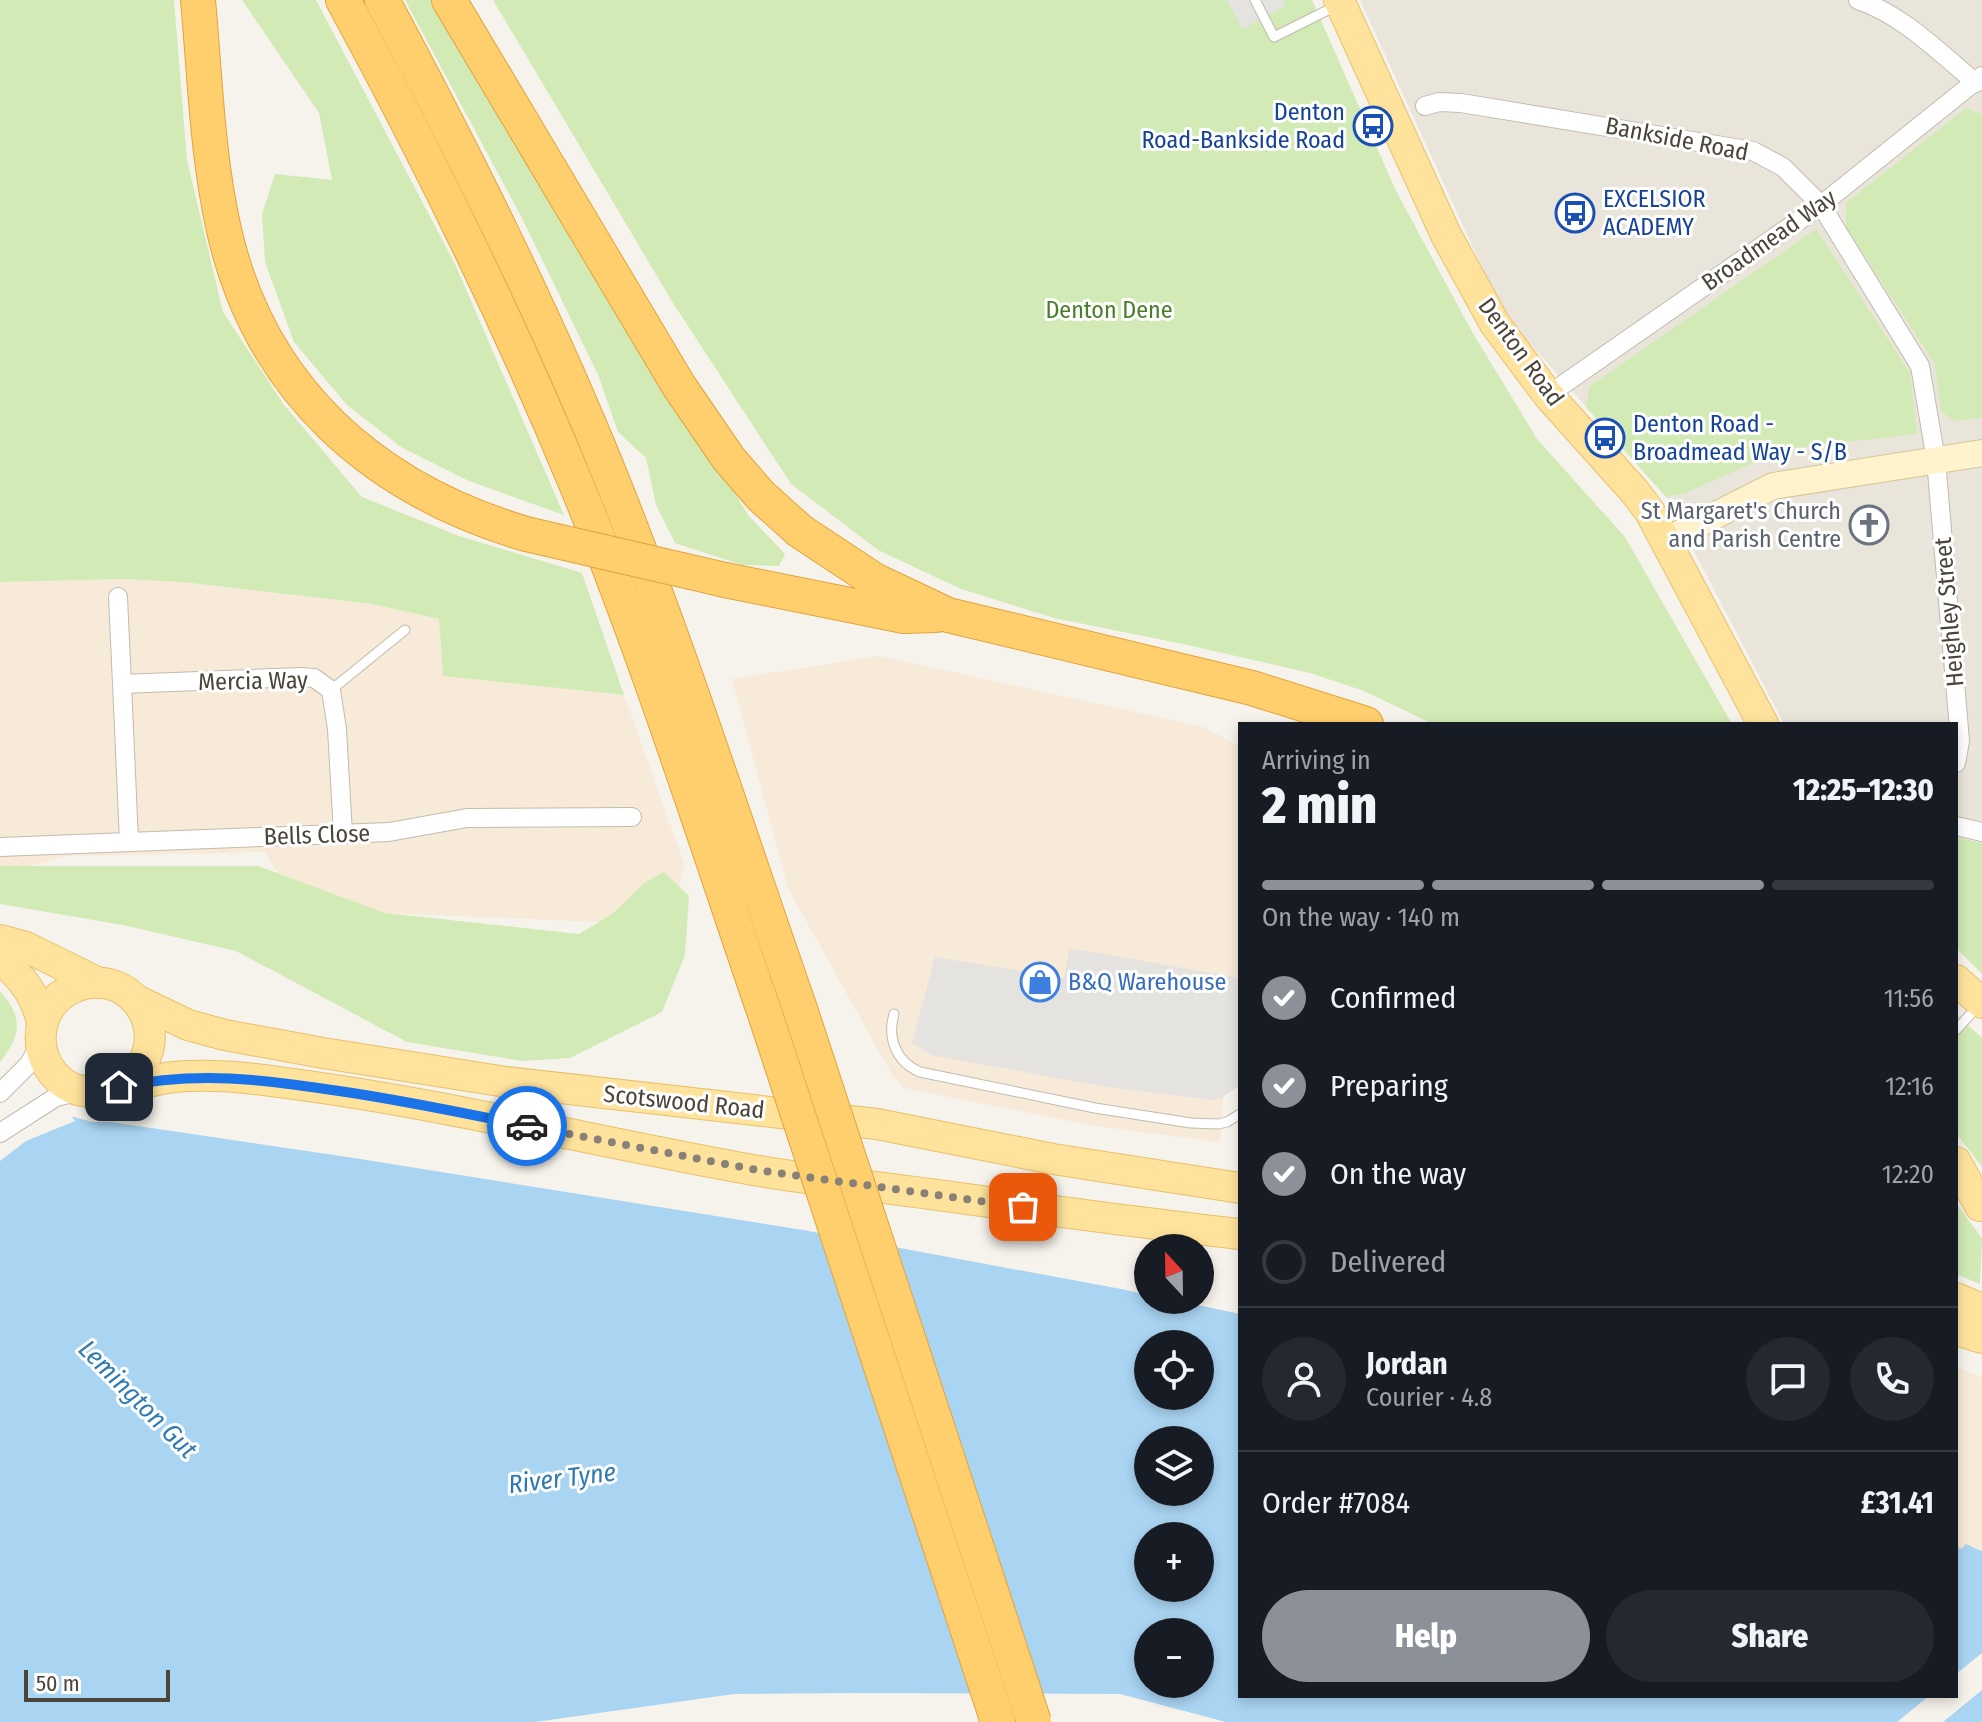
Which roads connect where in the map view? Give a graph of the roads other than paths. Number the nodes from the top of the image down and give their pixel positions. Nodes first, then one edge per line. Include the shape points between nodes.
1 (198, 0) edge
2 (343, 0) edge
3 (382, 0) edge
4 (449, 0) edge
5 (1255, 0) edge
6 (1858, 0) edge
7 (1340, 2) edge
8 (1979, 79) edge
9 (1425, 106) dead end
10 (1821, 205) junction
11 (1548, 395) junction
12 (1982, 453) edge
13 (1936, 460) junction
14 (1667, 540) junction
15 (118, 597) dead end
16 (948, 615) junction
17 (405, 630) dead end
18 (122, 684) junction
19 (331, 690) junction
20 (1360, 722) edge
21 (1762, 722) edge
22 (1958, 752) edge
23 (632, 817) dead end
24 (1958, 826) edge
25 (1982, 832) edge
26 (343, 834) junction
27 (129, 841) junction
28 (0, 847) edge
29 (0, 940) edge
30 (0, 959) edge
31 (1958, 982) edge
32 (99, 983) junction
33 (134, 999) junction
34 (1981, 1003) edge
35 (894, 1014) dead end
36 (1958, 1028) edge
37 (37, 1044) junction
38 (119, 1087) junction
39 (0, 1093) edge
40 (68, 1094) junction
41 (1238, 1115) edge
42 (0, 1133) edge
43 (1958, 1166) edge
44 (1958, 1181) edge
45 (1238, 1188) edge
46 (1981, 1208) edge
47 (1238, 1234) edge
48 (1958, 1303) edge
49 (1968, 1327) edge
50 (998, 1722) edge
51 (1034, 1722) edge

1 - 16 highway, bridge via 224,230 248,304 286,372 366,457 432,499 526,534 904,616
2 - 50 highway, bridge via 470,247 577,485 622,601 766,1017
3 - 51 highway, bridge via 454,136 560,359 660,607 799,1006
4 - 16 highway via 679,386 729,459 800,531 874,580
5 - 7 lane via 1274,37
6 - 8 street
7 - 11 main road, Denton Road via 1446,235 1495,324
8 - 10 street, Broadmead Way
9 - 10 street, Bankside Road via 1461,103 1753,151 1783,167
10 - 11 street, Broadmead Way
10 - 13 street, Bankside Road via 1920,366
11 - 14 main road, Denton Road via 1635,492
12 - 13 street
13 - 14 street via 1773,486
13 - 22 street, Heighley Street
14 - 21 main road, Denton Road
15 - 18 street
16 - 20 highway via 1252,688
17 - 19 lane
18 - 19 street, Mercia Way via 301,677 314,678
18 - 27 street
19 - 26 street, Mercia Way
23 - 26 street, Bells Close via 467,818
24 - 25 street
26 - 27 street, Bells Close
27 - 28 street, Bells Close
29 - 32 main road
30 - 37 main road via 28,987 39,1009
31 - 34 main road
32 - 33 main road
32 - 37 main road via 78,985 52,1004
33 - 38 main road via 147,1018 150,1041 138,1072
33 - 45 main road, Scotswood Road via 188,1025 323,1053 506,1082 877,1124
34 - 36 lane
35 - 41 lane via 891,1038 897,1052 920,1072 1191,1123 1218,1124
37 - 39 street
37 - 40 main road via 49,1068 68,1086
38 - 40 main road
38 - 47 main road, Scotswood Road via 195,1076 276,1081 423,1104 757,1170
40 - 42 street
43 - 46 main road
44 - 46 main road
48 - 49 main road

